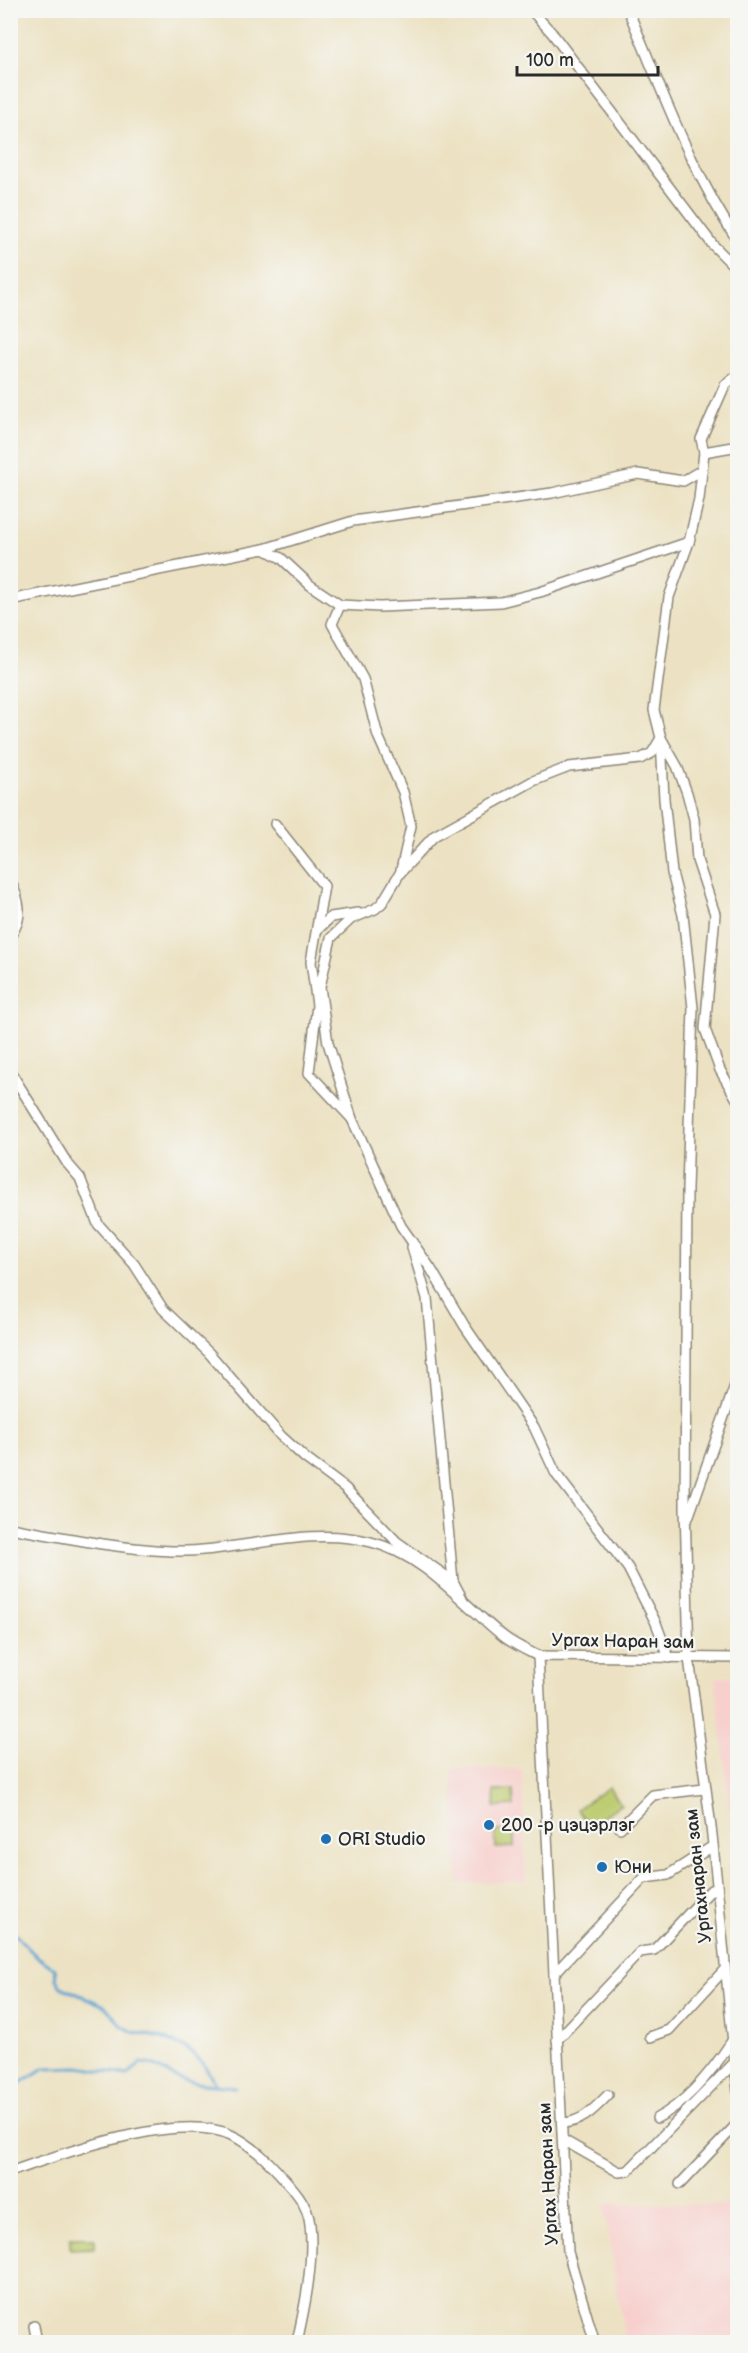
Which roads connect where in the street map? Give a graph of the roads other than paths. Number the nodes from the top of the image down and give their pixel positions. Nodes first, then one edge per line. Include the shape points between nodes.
1 (531, 10) edge
2 (628, 10) edge
3 (738, 241) edge
4 (738, 270) edge
5 (738, 375) edge
6 (738, 446) edge
7 (704, 452) junction
8 (702, 470) junction
9 (689, 542) junction
10 (264, 549) junction
11 (10, 600) edge
12 (340, 605) junction
13 (661, 738) junction
14 (274, 824) dead end
15 (400, 873) junction
16 (10, 880) edge
17 (363, 913) junction
18 (315, 931) junction
19 (10, 936) edge
20 (320, 987) junction
21 (10, 1071) edge
22 (738, 1101) edge
23 (352, 1119) junction
24 (410, 1241) junction
25 (738, 1377) edge
26 (687, 1520) junction
27 (10, 1528) edge
28 (453, 1581) junction
29 (462, 1598) junction
30 (538, 1656) junction
31 (669, 1658) junction
32 (689, 1658) junction
33 (738, 1658) edge
34 (705, 1789) junction
35 (620, 1828) dead end
36 (713, 1846) junction
37 (717, 1888) junction
38 (725, 1969) junction
39 (554, 1974) junction
40 (650, 2037) dead end
41 (558, 2040) junction
42 (732, 2041) junction
43 (735, 2062) junction
44 (738, 2092) edge
45 (608, 2095) dead end
46 (657, 2118) dead end
47 (562, 2123) junction
48 (738, 2123) edge
49 (562, 2140) junction
50 (10, 2172) edge
51 (680, 2184) dead end
52 (34, 2326) dead end
53 (594, 2340) dead end
54 (37, 2343) edge
55 (297, 2343) edge

1 - 4 street via 713,245
2 - 3 street via 695,168
5 - 7 street via 725,385 703,433
6 - 7 street
7 - 8 street
8 - 9 street
8 - 10 street via 683,481 638,474 552,493 353,521
9 - 12 street via 501,602 402,607
9 - 13 street via 669,597 661,641 654,710
10 - 11 street
10 - 12 street
12 - 15 street via 332,624 363,679 378,736 403,792 411,825
13 - 15 street via 652,753 640,759 569,767 533,781 434,836
13 - 22 street via 687,793 694,819 697,860 715,914 705,1029 720,1070
13 - 26 street, Ургахнаран зам via 672,873 683,915 693,1008 687,1201
14 - 18 street via 324,886
15 - 17 street via 382,903
16 - 19 street via 21,904 16,928
17 - 18 street via 331,917
17 - 20 street via 332,938
18 - 20 street
18 - 23 street via 311,962 317,1005 309,1073
20 - 23 street via 328,1043
21 - 28 street via 80,1178 98,1224 134,1264 163,1309 305,1458 345,1488 397,1542
23 - 24 street
24 - 28 street via 427,1298
24 - 31 street via 534,1426 556,1474 628,1568
25 - 26 street
26 - 32 street, Ургахнаран зам
27 - 29 street via 172,1551 302,1538 337,1537 371,1542 407,1557
28 - 29 street
29 - 30 street via 505,1638
30 - 31 street, Ургах Наран зам
30 - 39 street, Ургах Наран зам
31 - 32 street, Ургах Наран зам
32 - 33 street, Ургах Наран зам
32 - 34 street, Ургахнаран зам
34 - 35 street via 653,1795
34 - 36 street, Ургахнаран зам
36 - 37 street, Ургахнаран зам
36 - 39 street via 668,1875 644,1878
37 - 38 street, Ургахнаран зам
37 - 41 street via 654,1950 640,1952
38 - 40 street via 669,2030
38 - 42 street, Ургахнаран зам
39 - 41 street, Ургах Наран зам
41 - 47 street, Ургах Наран зам
42 - 43 street, Ургахнаран зам
42 - 46 street via 709,2074 672,2110
43 - 44 street, Ургахнаран зам
43 - 49 street via 628,2171 619,2172
45 - 47 street via 588,2115
47 - 49 street, Ургах Наран зам
48 - 51 street
49 - 53 street, Ургах Наран зам via 568,2252
50 - 55 street via 72,2150 172,2128 204,2128 231,2135 265,2158 294,2188 306,2208 310,2225 309,2260
52 - 54 street

